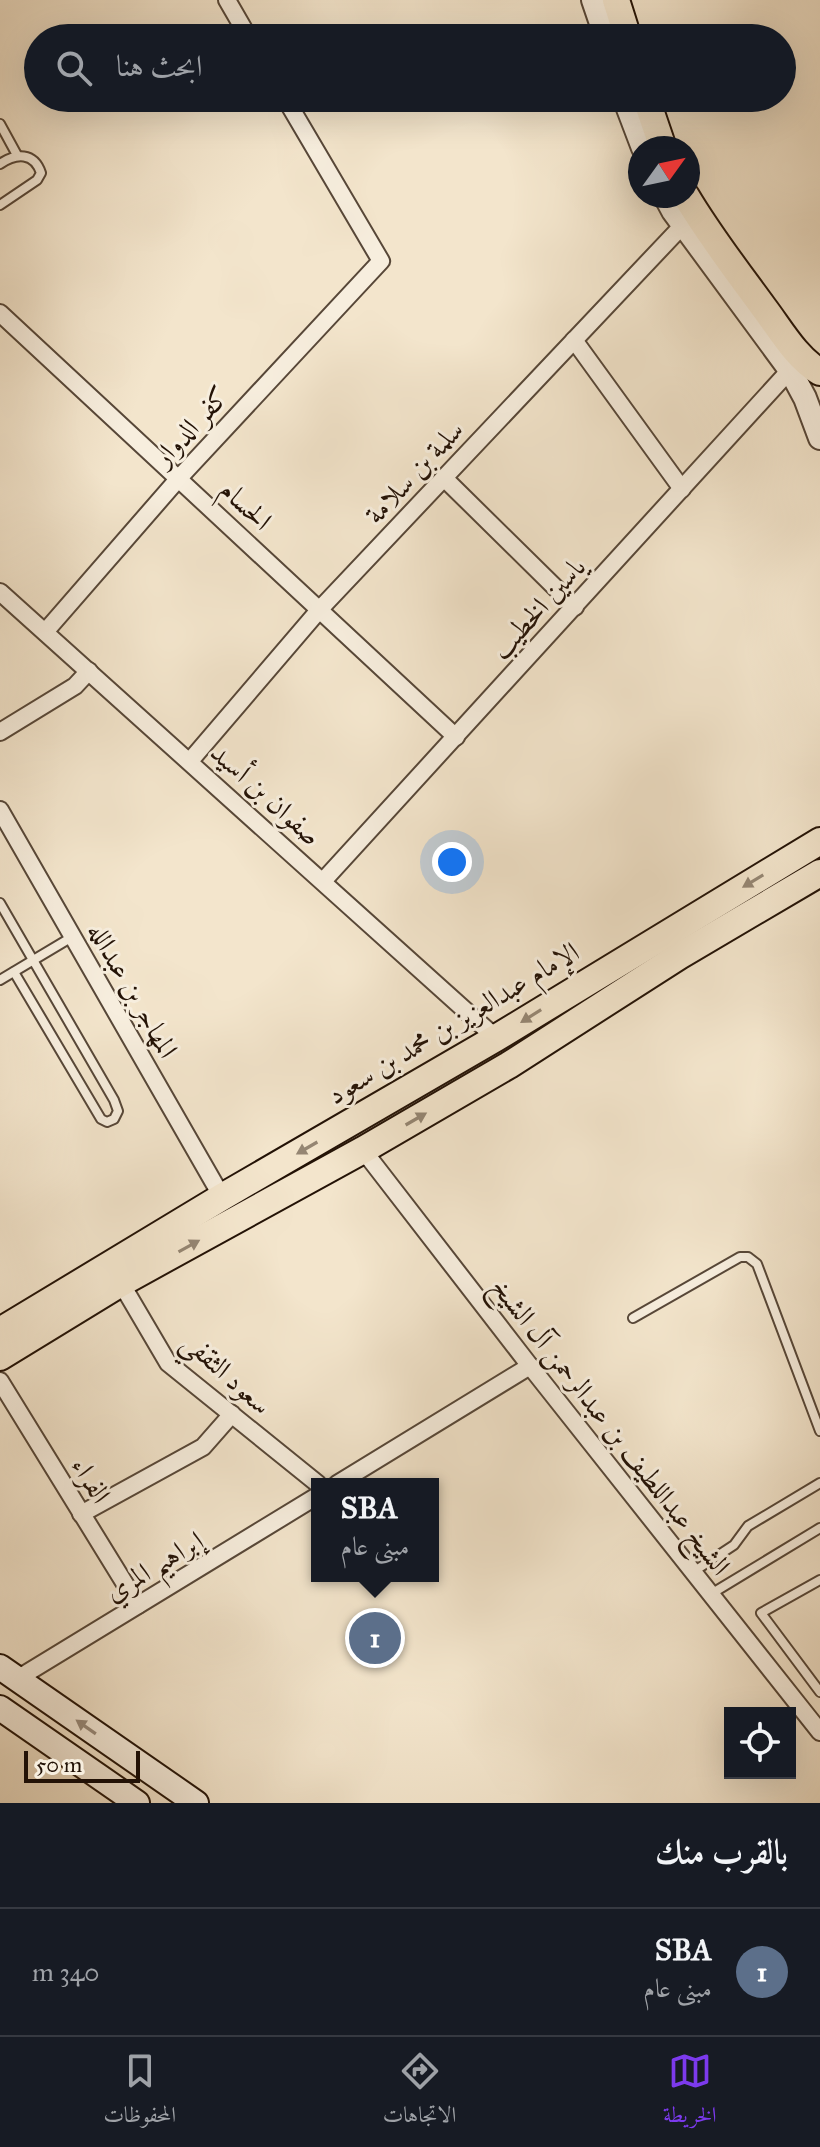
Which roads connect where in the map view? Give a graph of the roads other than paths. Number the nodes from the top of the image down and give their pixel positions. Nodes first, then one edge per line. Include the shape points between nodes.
1 (227, 0) edge
2 (593, 0) edge
3 (616, 0) edge
4 (241, 24) edge
5 (601, 24) edge
6 (624, 24) edge
7 (293, 112) edge
8 (629, 112) edge
9 (651, 112) edge
10 (0, 124) edge
11 (638, 136) edge
12 (659, 136) edge
13 (17, 155) junction
14 (0, 164) edge
15 (0, 205) edge
16 (672, 208) edge
17 (694, 208) edge
18 (683, 225) junction
19 (0, 313) edge
20 (574, 340) junction
21 (790, 370) junction
22 (820, 372) edge
23 (820, 438) edge
24 (179, 478) junction
25 (444, 478) junction
26 (682, 489) junction
27 (0, 592) edge
28 (575, 607) junction
29 (320, 609) junction
30 (45, 632) junction
31 (89, 671) junction
32 (0, 732) edge
33 (456, 737) junction
34 (190, 761) junction
35 (0, 810) edge
36 (820, 841) edge
37 (820, 873) edge
38 (324, 880) junction
39 (820, 894) edge
40 (0, 903) edge
41 (73, 937) junction
42 (34, 959) junction
43 (14, 972) junction
44 (0, 980) edge
45 (496, 1038) junction
46 (509, 1065) junction
47 (363, 1150) junction
48 (222, 1197) junction
49 (119, 1271) junction
50 (0, 1318) edge
51 (633, 1318) dead end
52 (0, 1331) edge
53 (0, 1357) edge
54 (530, 1366) junction
55 (0, 1370) edge
56 (0, 1381) edge
57 (232, 1414) junction
58 (820, 1431) edge
59 (311, 1478) edge
60 (347, 1478) edge
61 (820, 1483) edge
62 (311, 1500) edge
63 (81, 1514) junction
64 (820, 1528) edge
65 (693, 1572) junction
66 (820, 1580) edge
67 (711, 1594) junction
68 (138, 1605) junction
69 (9, 1673) edge
70 (820, 1692) edge
71 (0, 1708) edge
72 (820, 1732) edge
73 (137, 1803) edge
74 (196, 1803) edge

1 - 4 street
2 - 5 street
3 - 6 main road
7 - 24 street, كفر الدوار via 381,261
8 - 11 street
9 - 12 main road
10 - 13 lane
13 - 14 lane
13 - 15 lane via 31,158 41,173
16 - 18 street
17 - 22 main road via 784,336
18 - 20 street, سلمة بن سلامة
18 - 21 street
19 - 24 street, الحسام
20 - 25 street, سلمة بن سلامة
20 - 26 street
21 - 23 street
21 - 26 street, ياسين الخطيب
24 - 29 street, الحسام
24 - 30 street, كفر الدوار
25 - 28 street
25 - 29 street, سلمة بن سلامة
26 - 28 street, ياسين الخطيب
27 - 30 street, صفوان بن أسيد
28 - 33 street, ياسين الخطيب
29 - 33 street, الحسام
29 - 34 street, سلمة بن سلامة
30 - 31 street, صفوان بن أسيد
31 - 32 street via 75,686
31 - 34 street, صفوان بن أسيد
33 - 38 street, ياسين الخطيب
34 - 38 street, صفوان بن أسيد
35 - 41 street, المهاجر بن عبدالله
36 -> 45 main road, الإمام عبدالعزيز بن محمد بن سعود
37 - 46 main road, الإمام عبدالعزيز بن محمد بن سعود
38 - 45 street, صفوان بن أسيد
39 - 46 main road via 603,1018
40 - 42 lane
41 - 42 lane
41 - 48 street, المهاجر بن عبدالله
42 - 43 lane
42 - 43 lane via 114,1100 114,1119 101,1119
43 - 44 lane
45 -> 48 main road, الإمام عبدالعزيز بن محمد بن سعود
47 -> 46 main road, الإمام عبدالعزيز بن محمد بن سعود
49 -> 47 main road, الإمام عبدالعزيز بن محمد بن سعود
47 - 54 street, الشيخ عبداللطيف بن عبدالرحمن آل الشيخ
48 - 49 main road, الإمام عبدالعزيز بن محمد بن سعود
49 - 50 main road, الإمام عبدالعزيز بن محمد بن سعود via 35,1298
49 - 52 main road, الإمام عبدالعزيز بن محمد بن سعود
49 - 53 main road, الإمام عبدالعزيز بن محمد بن سعود
49 - 55 main road, الإمام عبدالعزيز بن محمد بن سعود
49 - 57 street, سعود الثقفي via 168,1363
51 - 58 lane via 748,1257 757,1264
54 - 60 street
54 - 65 street, الشيخ عبداللطيف بن عبدالرحمن آل الشيخ
56 - 63 street, الفراء
57 - 59 street, سعود الثقفي
57 - 63 street via 203,1447
61 - 65 lane via 748,1526 726,1552
62 - 68 street, إبراهيم المري
63 - 68 street, الفراء
64 - 67 lane
65 - 67 street, الشيخ عبداللطيف بن عبدالرحمن آل الشيخ
66 - 70 lane via 761,1613
67 - 72 street, الشيخ عبداللطيف بن عبدالرحمن آل الشيخ
68 - 69 street, إبراهيم المري
74 -> 69 main road
71 - 73 main road

